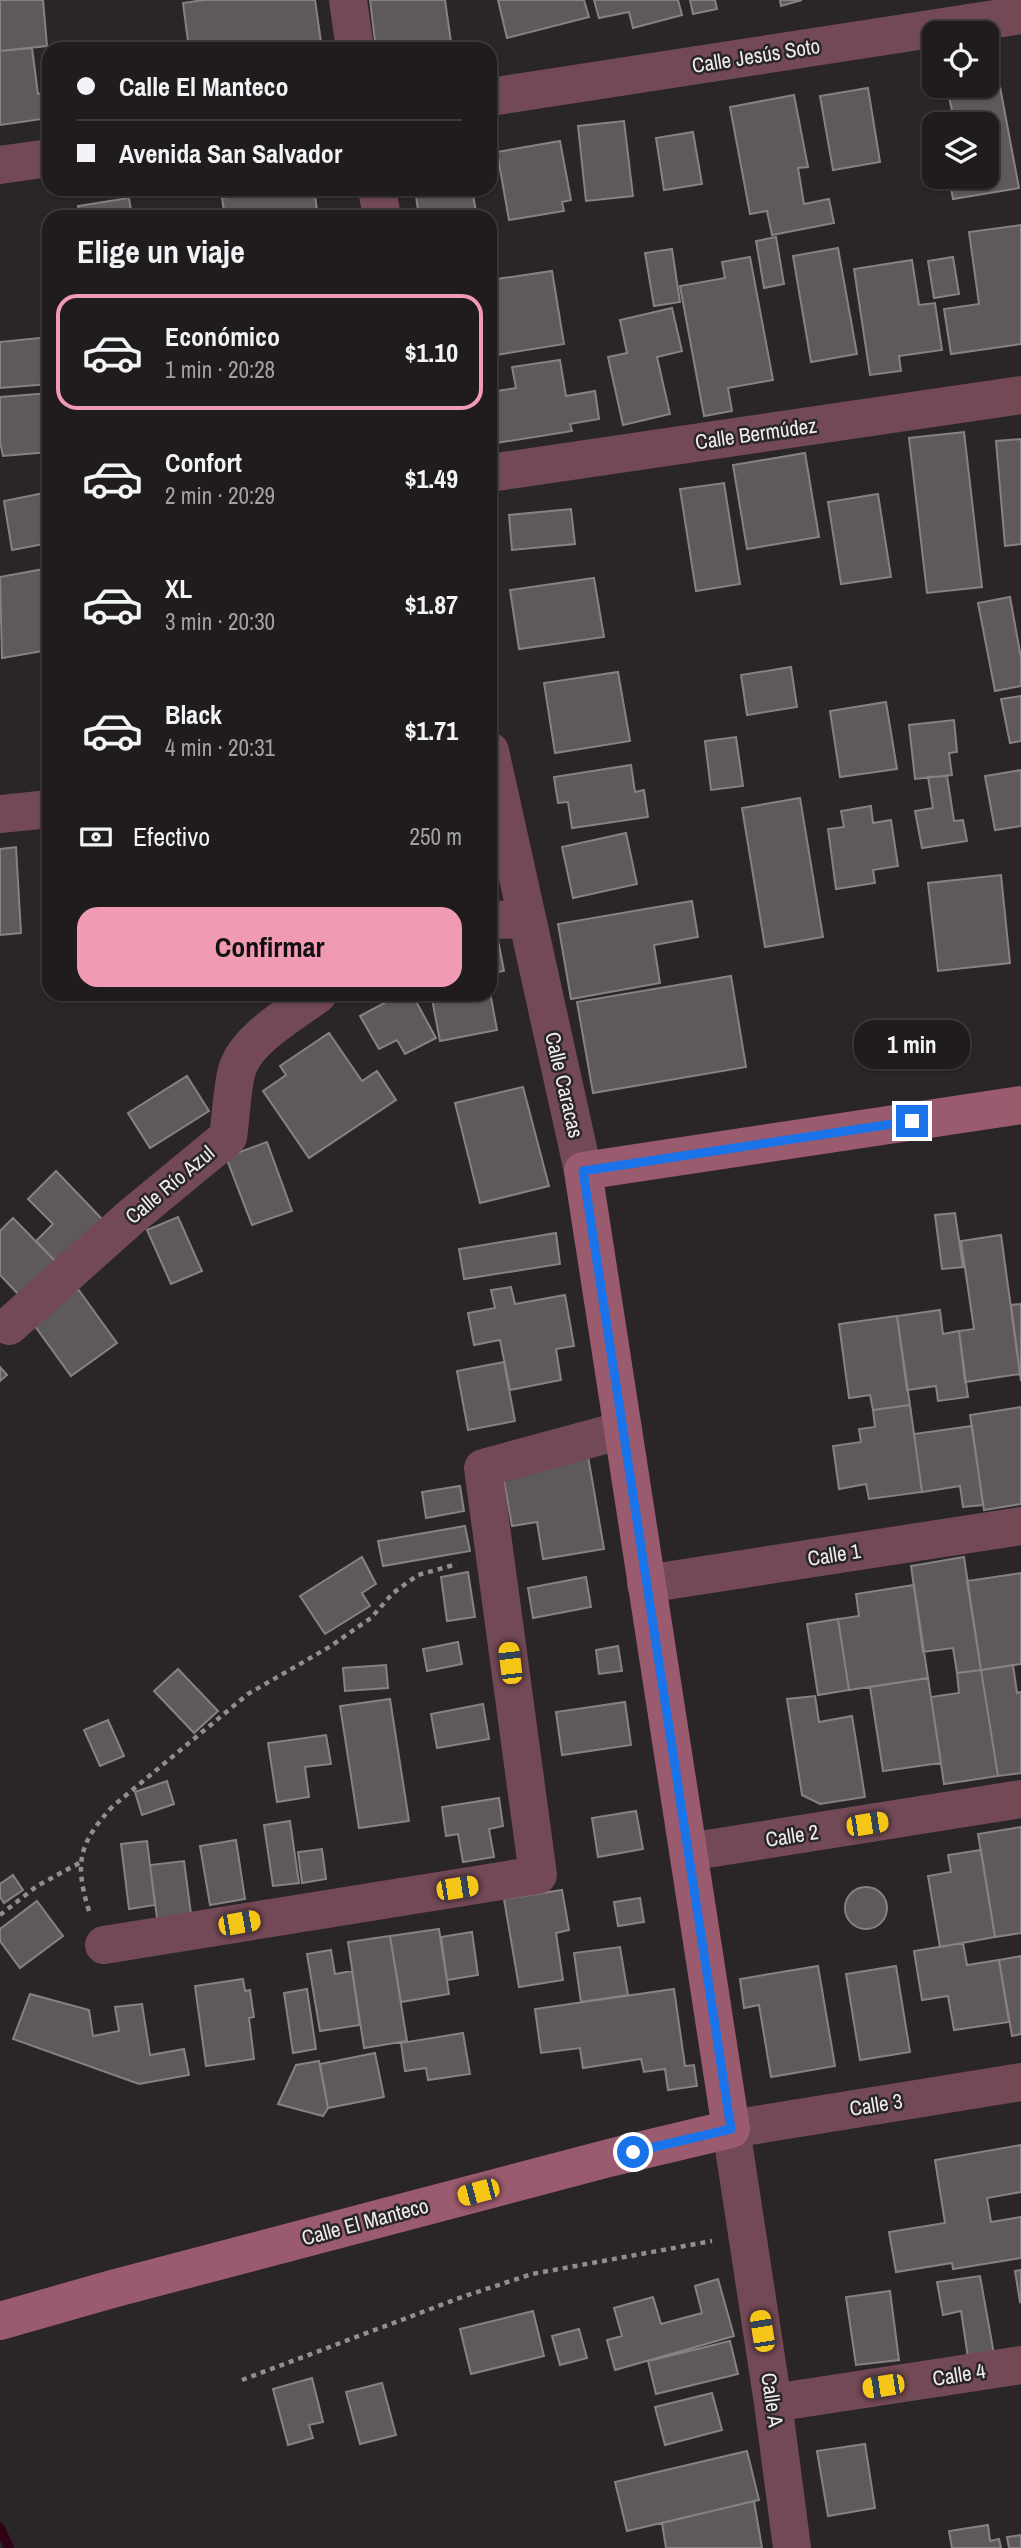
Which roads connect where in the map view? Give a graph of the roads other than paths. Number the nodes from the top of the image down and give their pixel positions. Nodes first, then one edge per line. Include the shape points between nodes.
1 (348, 0) edge
2 (1021, 15) edge
3 (354, 42) edge
4 (497, 96) edge
5 (42, 160) edge
6 (0, 165) edge
7 (1021, 395) edge
8 (497, 472) edge
9 (42, 810) edge
10 (497, 813) edge
11 (0, 814) edge
12 (509, 919) edge
13 (308, 1001) edge
14 (1021, 1105) edge
15 (583, 1171) junction
16 (9, 1326) dead end
17 (623, 1430) junction
18 (1021, 1526) edge
19 (646, 1584) junction
20 (1021, 1799) edge
21 (688, 1852) junction
22 (104, 1945) road end
23 (1021, 2082) edge
24 (731, 2129) junction
25 (0, 2321) edge
26 (1021, 2365) edge
27 (773, 2403) junction
28 (792, 2548) edge

1 - 3 street
2 - 4 street, Calle Jesús Soto
5 - 6 street
7 - 8 street, Calle Bermúdez
9 - 11 street
10 - 12 street, Calle Caracas
12 - 15 street, Calle Caracas
13 - 16 street, Calle Río Azul via 246,1052 237,1069 228,1137
14 - 15 street
15 - 17 street, Calle Caracas
17 - 19 street, Calle Caracas
17 - 22 street via 483,1468 538,1875
18 - 19 street, Calle 1
19 - 21 street, Calle Caracas
20 - 21 street, Calle 2
21 - 24 street, Calle Caracas
23 - 24 street, Calle 3
24 - 25 street, Calle El Manteco
24 - 27 street, Calle A
26 - 27 street, Calle 4
27 - 28 street, Calle A

